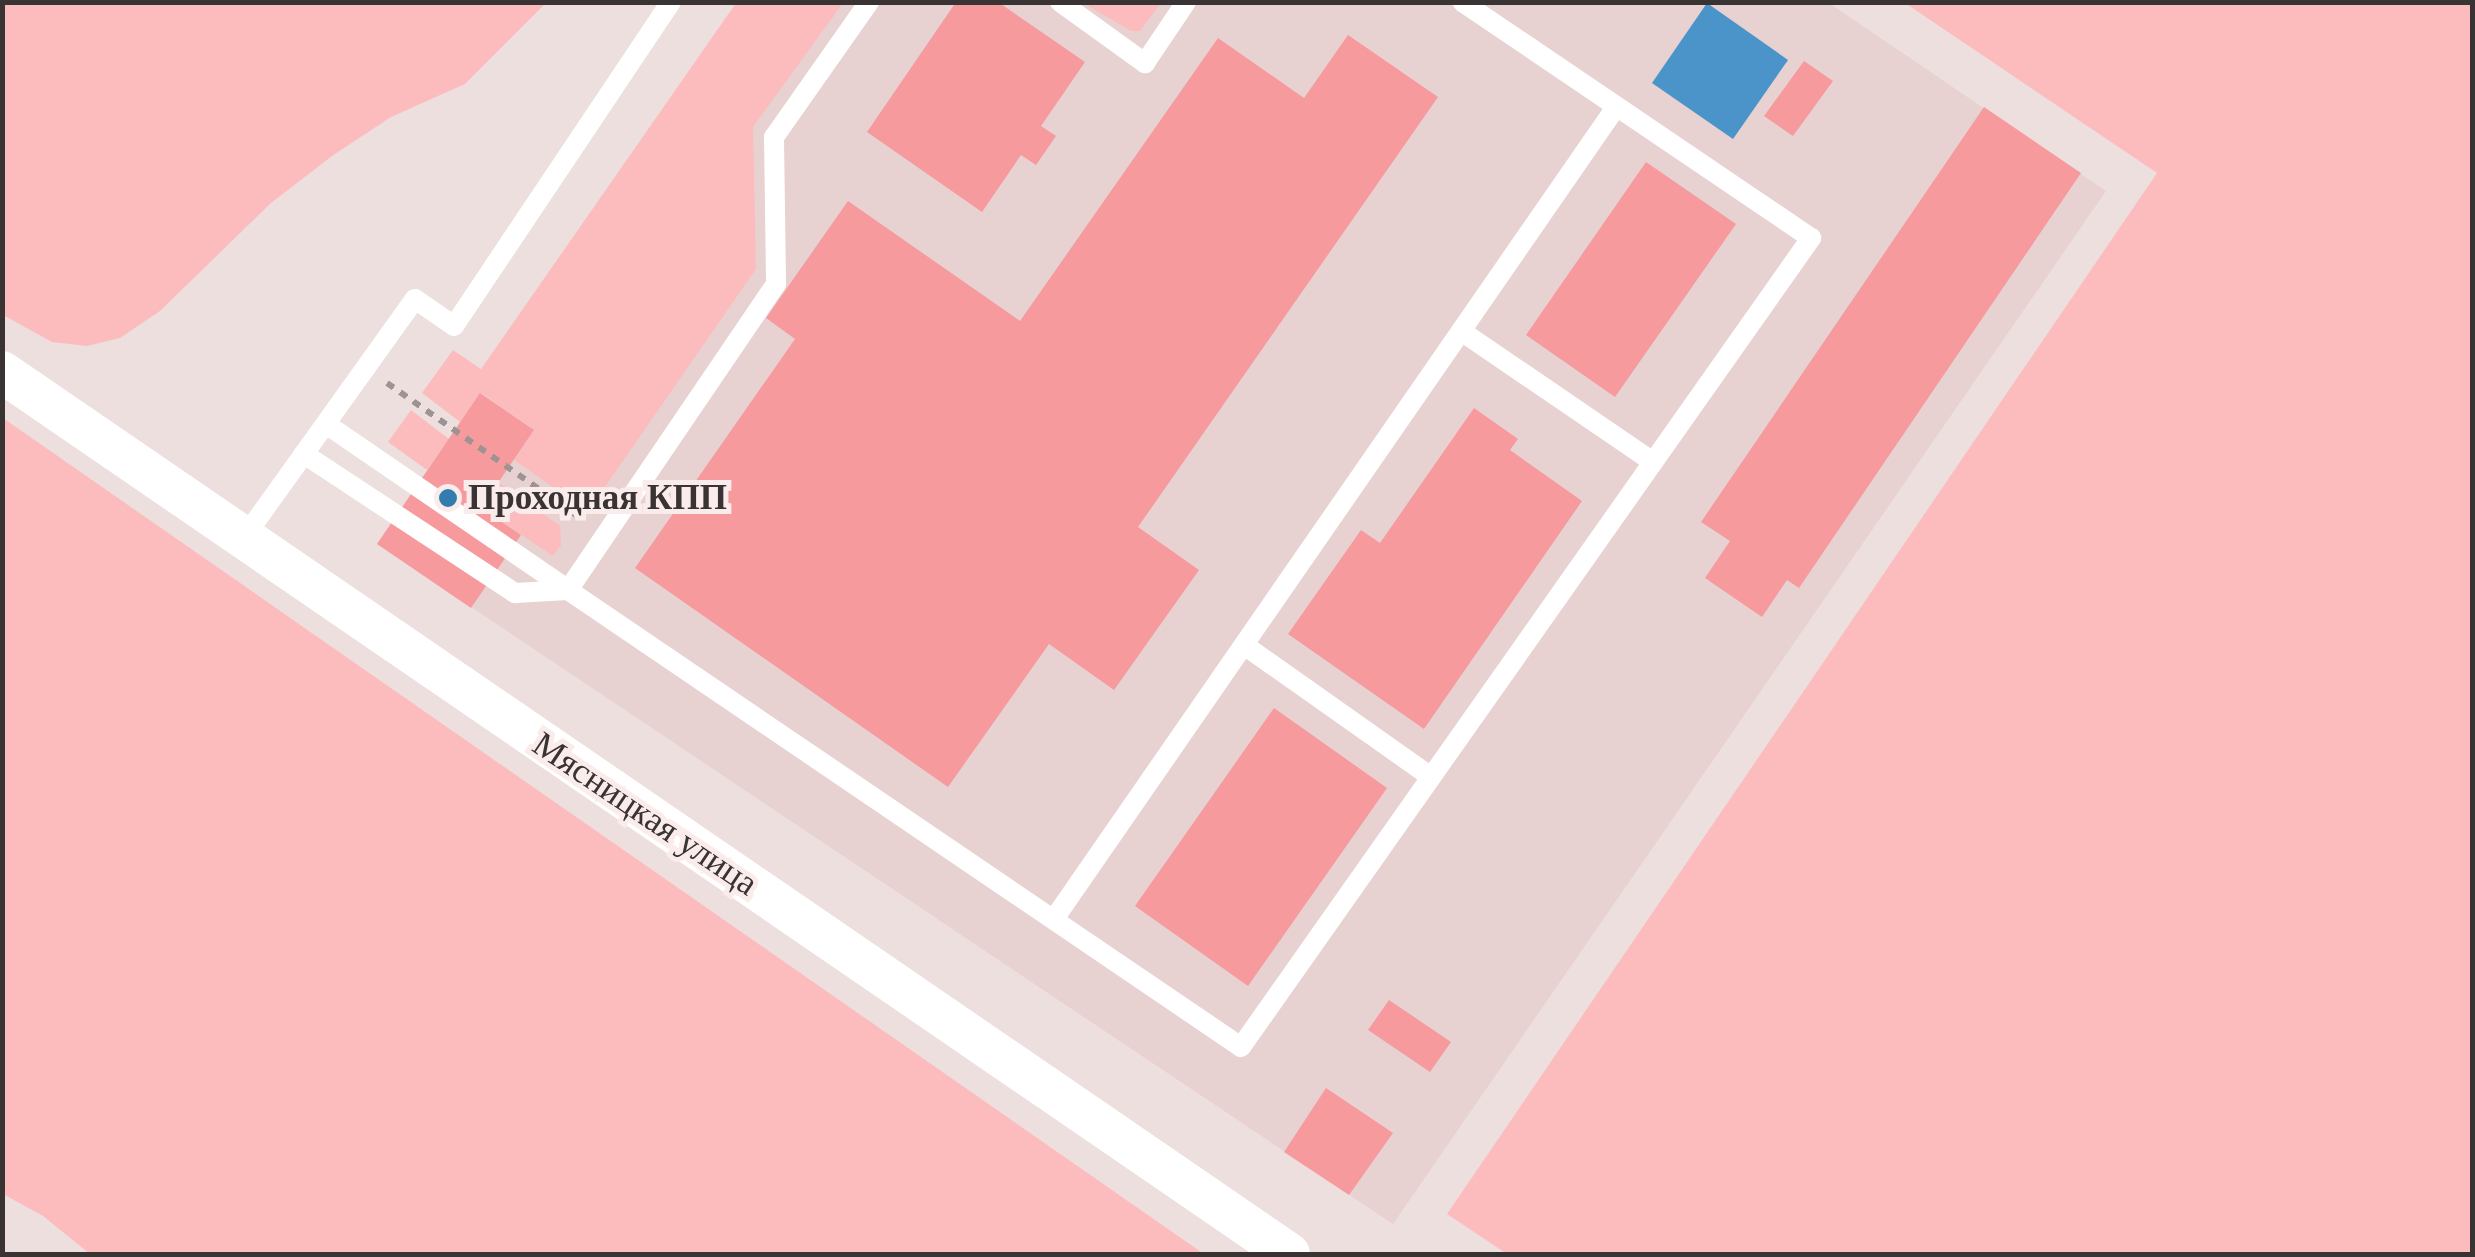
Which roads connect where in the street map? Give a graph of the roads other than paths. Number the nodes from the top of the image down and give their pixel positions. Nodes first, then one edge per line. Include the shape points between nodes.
1 (671, 2) edge
2 (870, 2) edge
3 (1060, 2) edge
4 (1186, 2) edge
5 (1462, 2) edge
6 (1616, 107) junction
7 (1461, 330) junction
8 (2, 372) edge
9 (326, 424) junction
10 (304, 454) junction
11 (1654, 462) junction
12 (243, 539) junction
13 (568, 590) junction
14 (1244, 645) junction
15 (1432, 777) junction
16 (1054, 919) junction
17 (1289, 1254) edge

1 - 9 lane via 454,326 415,299
2 - 13 lane via 774,137 776,284
3 - 4 lane via 1145,63
5 - 6 lane
6 - 7 lane
6 - 11 lane via 1811,238
7 - 11 lane
7 - 14 lane
8 - 12 street, Мясницкая улица
9 - 10 lane
9 - 13 lane
10 - 12 lane
10 - 13 lane via 515,594
11 - 15 lane
12 - 17 street, Мясницкая улица
13 - 16 lane
14 - 15 lane
14 - 16 lane
15 - 16 lane via 1241,1047

